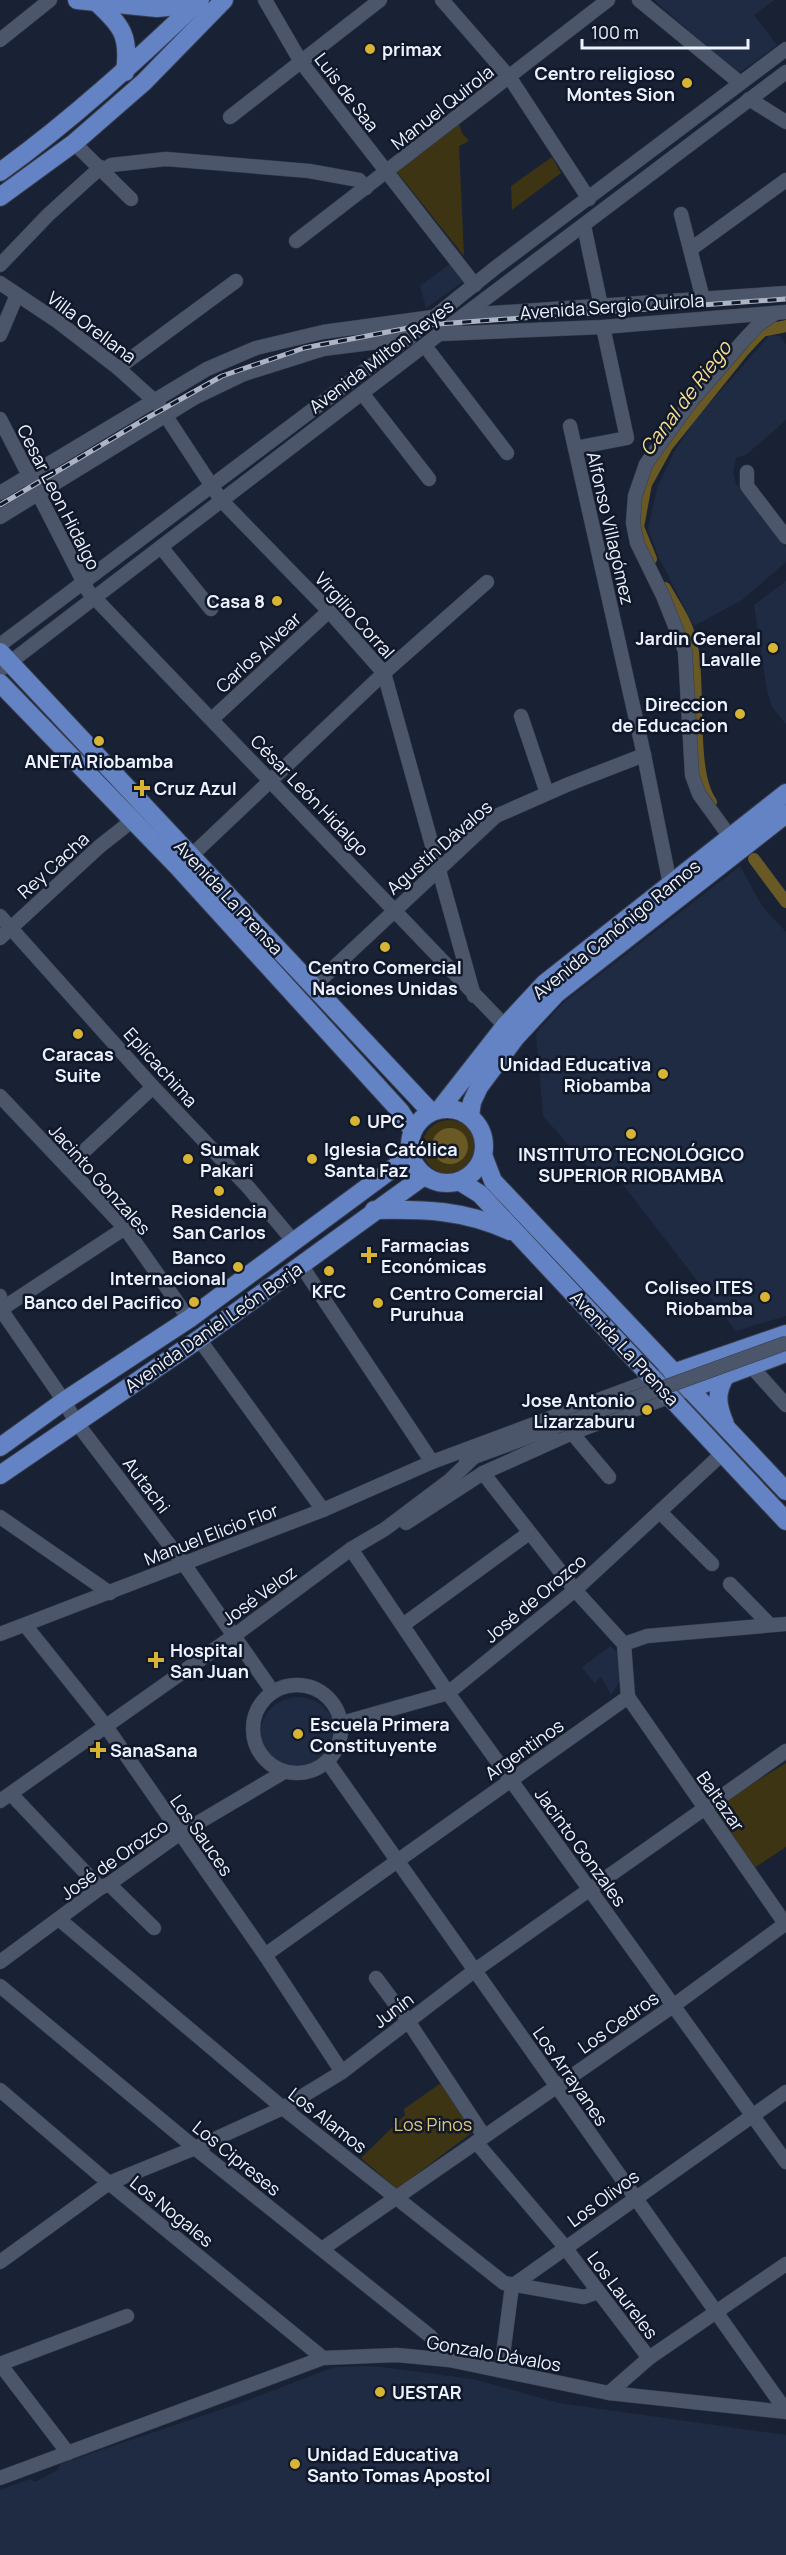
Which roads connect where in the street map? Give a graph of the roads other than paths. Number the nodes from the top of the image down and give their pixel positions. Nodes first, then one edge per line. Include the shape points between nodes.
1 (50, 0) edge
2 (77, 0) edge
3 (265, 0) edge
4 (380, 0) edge
5 (442, 0) edge
6 (608, 0) edge
7 (639, 0) edge
8 (223, 1) edge
9 (198, 2) edge
10 (97, 3) junction
11 (0, 40) edge
12 (786, 50) edge
13 (301, 62) junction
14 (125, 72) junction
15 (786, 72) edge
16 (510, 78) junction
17 (740, 83) junction
18 (749, 99) junction
19 (230, 117) dead end
20 (786, 122) edge
21 (74, 143) junction
22 (103, 169) junction
23 (0, 172) edge
24 (386, 172) junction
25 (786, 180) edge
26 (366, 188) junction
27 (0, 197) edge
28 (131, 199) dead end
29 (589, 199) junction
30 (681, 214) dead end
31 (584, 226) junction
32 (296, 241) dead end
33 (691, 249) junction
34 (0, 265) edge
35 (236, 281) dead end
36 (0, 283) edge
37 (475, 285) junction
38 (786, 293) edge
39 (17, 295) junction
40 (703, 299) junction
41 (601, 306) junction
42 (781, 312) edge
43 (464, 315) junction
44 (434, 317) junction
45 (603, 327) junction
46 (440, 334) junction
47 (0, 335) edge
48 (408, 338) junction
49 (425, 345) junction
50 (118, 368) junction
51 (362, 393) junction
52 (159, 407) junction
53 (0, 419) edge
54 (570, 426) dead end
55 (575, 448) junction
56 (507, 453) dead end
57 (747, 472) dead end
58 (28, 476) junction
59 (429, 478) dead end
60 (210, 485) junction
61 (0, 493) edge
62 (38, 493) junction
63 (221, 500) junction
64 (0, 517) edge
65 (786, 537) edge
66 (161, 548) junction
67 (487, 582) dead end
68 (88, 590) junction
69 (210, 609) dead end
70 (329, 610) junction
71 (0, 645) edge
72 (3, 662) edge
73 (384, 673) junction
74 (0, 683) edge
75 (521, 716) dead end
76 (212, 719) junction
77 (644, 755) junction
78 (272, 782) junction
79 (786, 793) edge
80 (547, 794) junction
81 (786, 814) edge
82 (133, 820) junction
83 (730, 837) junction
84 (191, 856) junction
85 (438, 867) junction
86 (670, 884) junction
87 (395, 909) junction
88 (0, 916) edge
89 (11, 928) junction
90 (0, 938) edge
91 (314, 986) junction
92 (474, 996) junction
93 (505, 1026) junction
94 (153, 1087) junction
95 (0, 1096) edge
96 (436, 1111) junction
97 (470, 1116) junction
98 (413, 1131) junction
99 (411, 1155) junction
100 (483, 1155) junction
101 (67, 1167) junction
102 (424, 1176) junction
103 (459, 1181) junction
104 (374, 1210) junction
105 (124, 1228) junction
106 (520, 1236) junction
107 (295, 1243) junction
108 (301, 1265) junction
109 (1, 1305) edge
110 (189, 1319) junction
111 (786, 1334) edge
112 (199, 1339) junction
113 (786, 1343) edge
114 (786, 1353) edge
115 (752, 1366) junction
116 (674, 1373) junction
117 (726, 1375) junction
118 (655, 1378) junction
119 (690, 1389) junction
120 (670, 1396) junction
121 (64, 1401) junction
122 (786, 1405) edge
123 (76, 1422) junction
124 (728, 1431) junction
125 (572, 1433) junction
126 (0, 1447) edge
127 (723, 1453) junction
128 (473, 1458) junction
129 (432, 1462) junction
130 (483, 1473) junction
131 (0, 1475) edge
132 (609, 1477) dead end
133 (786, 1491) edge
134 (347, 1497) junction
135 (323, 1510) junction
136 (660, 1512) junction
137 (0, 1517) edge
138 (786, 1521) edge
139 (385, 1529) junction
140 (529, 1533) junction
141 (351, 1549) junction
142 (184, 1564) junction
143 (712, 1564) dead end
144 (730, 1584) dead end
145 (575, 1590) junction
146 (110, 1593) junction
147 (25, 1624) junction
148 (786, 1624) edge
149 (404, 1625) junction
150 (770, 1625) junction
151 (0, 1634) edge
152 (235, 1635) junction
153 (624, 1644) junction
154 (273, 1692) junction
155 (448, 1693) junction
156 (628, 1697) junction
157 (342, 1723) junction
158 (105, 1725) junction
159 (786, 1751) edge
160 (327, 1761) junction
161 (284, 1772) junction
162 (511, 1780) junction
163 (5, 1797) edge
164 (704, 1807) junction
165 (179, 1834) junction
166 (397, 1862) junction
167 (105, 1886) junction
168 (590, 1890) junction
169 (60, 1920) junction
170 (786, 1925) edge
171 (154, 1928) dead end
172 (265, 1955) junction
173 (0, 1962) edge
174 (474, 1971) junction
175 (376, 1978) dead end
176 (0, 1986) edge
177 (673, 2006) junction
178 (408, 2021) junction
179 (342, 2072) junction
180 (556, 2087) junction
181 (0, 2090) edge
182 (786, 2092) edge
183 (283, 2108) junction
184 (752, 2115) junction
185 (480, 2139) junction
186 (195, 2148) junction
187 (786, 2162) edge
188 (109, 2183) junction
189 (396, 2195) junction
190 (634, 2197) junction
191 (322, 2248) junction
192 (564, 2248) junction
193 (0, 2262) edge
194 (786, 2264) edge
195 (512, 2286) junction
196 (598, 2292) junction
197 (716, 2312) junction
198 (127, 2316) dead end
199 (323, 2358) junction
200 (649, 2358) junction
201 (449, 2360) junction
202 (0, 2364) edge
203 (501, 2370) junction
204 (609, 2393) junction
205 (786, 2412) edge
206 (68, 2453) junction
207 (0, 2478) edge

1 - 11 street
2 - 10 main road
3 - 13 street, Luis de Saa
4 - 13 street
5 - 16 street
6 - 16 street, Manuel Quirola
7 - 17 street
8 - 9 main road
8 - 21 main road via 144,82
9 - 10 main road via 157,8
9 - 14 main road
10 - 14 main road via 119,23 128,50
12 - 17 street, Avenida Milton Reyes
13 - 19 street
13 - 24 street, Luis de Saa
14 - 23 main road via 60,128
15 - 18 street, Avenida Milton Reyes
16 - 24 street, Manuel Quirola
16 - 29 street
17 - 29 street, Avenida Milton Reyes
18 - 20 street
18 - 31 street, Avenida Milton Reyes
21 - 22 street
21 - 27 main road
22 - 26 street via 166,159 322,173 359,180
22 - 28 street
22 - 34 street via 48,215
24 - 26 street, Manuel Quirola
24 - 37 street, Luis de Saa
25 - 33 street
26 - 32 street, Manuel Quirola
29 - 37 street, Avenida Milton Reyes
30 - 33 street
31 - 41 street
31 - 43 street, Avenida Milton Reyes
33 - 40 street
35 - 50 street
36 - 39 street, Villa Orellana
37 - 44 street, Avenida Milton Reyes
38 - 40 street, Avenida Sergio Quirola
39 - 47 street
39 - 50 street, Villa Orellana
40 - 41 street, Avenida Sergio Quirola
41 - 43 street, Avenida Sergio Quirola
42 - 45 street, Avenida Sergio Quirola
42 - 83 street via 758,325 689,404 646,464 635,496 633,523 637,543 685,651 692,775 699,794
43 - 44 street, Avenida Sergio Quirola
43 - 46 street, Avenida Milton Reyes
44 - 48 street, Avenida Milton Reyes
44 - 52 street, Avenida Sergio Quirola via 323,332 256,348 207,369
45 - 46 street, Avenida Sergio Quirola
45 - 55 street via 627,438
46 - 48 street, Avenida Sergio Quirola
46 - 49 street, Avenida Milton Reyes
48 - 52 street, Avenida Sergio Quirola via 322,349 244,374 194,398
48 - 60 street, Avenida Milton Reyes
49 - 51 street, Avenida Milton Reyes
49 - 56 street
50 - 52 street, Villa Orellana
51 - 59 street
51 - 63 street, Avenida Milton Reyes
52 - 58 street
52 - 60 street, Virgilio Corral
52 - 62 street
53 - 58 street, Cesar Leon Hidalgo
54 - 55 street, Alfonso Villagómez
55 - 77 street, Alfonso Villagómez
57 - 65 street via 747,486
58 - 61 street
58 - 62 street, Cesar Leon Hidalgo
60 - 63 street, Virgilio Corral
60 - 68 street, Avenida Milton Reyes
62 - 64 street
62 - 68 street, Cesar Leon Hidalgo
63 - 66 street, Avenida Milton Reyes
63 - 70 street, Virgilio Corral
66 - 68 street, Avenida Milton Reyes
66 - 69 street
67 - 73 street
68 - 71 street, Avenida Milton Reyes
68 - 72 street, Avenida Milton Reyes
68 - 76 street, César León Hidalgo
70 - 73 street, Virgilio Corral
70 - 76 street, Carlos Alvear
72 - 84 main road, Avenida La Prensa
73 - 78 street
73 - 85 street, Virgilio Corral
74 - 82 main road, Avenida La Prensa
75 - 80 street
76 - 78 street, César León Hidalgo
77 - 80 street, Agustín Dávalos
77 - 86 street, Alfonso Villagómez
78 - 84 street
78 - 87 street, César León Hidalgo
79 - 83 main road, Avenida Canónigo Ramos
80 - 85 street, Agustín Dávalos via 496,816
81 - 97 main road, Avenida Canónigo Ramos via 556,994 516,1036 479,1087
82 - 89 street, Rey Cacha
82 - 98 main road, Avenida La Prensa via 400,1111
83 - 86 main road, Avenida Canónigo Ramos
84 - 91 main road, Avenida La Prensa
85 - 87 street, Agustín Dávalos
85 - 92 street, Virgilio Corral
86 - 93 main road, Avenida Canónigo Ramos via 545,983
87 - 91 street, Agustín Dávalos
87 - 92 street, César León Hidalgo
88 - 89 street, Eplicachima
89 - 90 street, Rey Cacha
89 - 94 street, Eplicachima
91 - 96 main road, Avenida La Prensa
92 - 93 street, César León Hidalgo
93 - 96 main road, Avenida Canónigo Ramos
94 - 101 street
94 - 107 street, Eplicachima
95 - 101 street, Jacinto Gonzales
96 - 97 main road via 461,1111
96 - 98 main road via 420,1120
97 - 100 main road via 482,1133
98 - 99 main road
99 - 102 main road
99 - 107 main road, Avenida Daniel León Borja
100 - 103 main road via 475,1171
100 - 116 main road, Avenida La Prensa via 493,1181
101 - 105 street, Jacinto Gonzales
102 - 103 main road via 447,1184
102 - 104 main road, Avenida Daniel León Borja
103 - 106 main road, Avenida La Prensa via 480,1194
104 - 106 main road via 449,1211 486,1220
104 - 108 main road, Avenida Daniel León Borja
105 - 109 street
105 - 110 street, Jacinto Gonzales
106 - 118 main road, Avenida La Prensa
107 - 110 main road, Avenida Daniel León Borja
108 - 112 main road, Avenida Daniel León Borja
108 - 129 street
109 - 121 street, Autachi
110 - 121 main road, Avenida Daniel León Borja
111 - 116 main road
112 - 123 main road, Avenida Daniel León Borja
112 - 135 street
113 - 128 street, bridge
114 - 115 main road
115 - 117 main road
115 - 122 street
116 - 118 street, Manuel Elicio Flor
116 - 119 main road, Avenida La Prensa
117 - 119 main road
117 - 124 main road via 718,1407
118 - 120 main road, Avenida La Prensa
118 - 129 street, Manuel Elicio Flor
119 - 120 street
119 - 124 main road, Avenida La Prensa
120 - 125 street
120 - 127 main road, Avenida La Prensa
121 - 123 street, Autachi
121 - 126 main road, Avenida Daniel León Borja
123 - 131 main road, Avenida Daniel León Borja
123 - 142 street, Autachi
124 - 133 main road, Avenida La Prensa
125 - 130 street
125 - 132 street
127 - 136 street, José de Orozco
127 - 138 main road, Avenida La Prensa
128 - 134 street
128 - 139 street, José Veloz
129 - 134 street, Manuel Elicio Flor
130 - 139 street via 400,1527
130 - 140 street
134 - 135 street, Manuel Elicio Flor
135 - 142 street, Manuel Elicio Flor
136 - 143 street
136 - 145 street, José de Orozco
137 - 146 street
139 - 141 street, José Veloz
140 - 145 street
140 - 149 street
141 - 149 street, Jacinto Gonzales
141 - 152 street, José Veloz
142 - 146 street, Manuel Elicio Flor
142 - 152 street, Autachi
144 - 150 street
145 - 153 street
145 - 155 street, José de Orozco
146 - 147 street, Manuel Elicio Flor
147 - 151 street, Manuel Elicio Flor
147 - 158 street, Los Sauces
148 - 150 street
149 - 155 street, Jacinto Gonzales
150 - 153 street via 647,1636
152 - 154 street, Autachi
152 - 158 street, José Veloz
153 - 156 street
154 - 157 street via 301,1685 315,1689 327,1697
154 - 161 street via 257,1711 253,1737 259,1753
155 - 157 street, José de Orozco
155 - 162 street, Jacinto Gonzales
156 - 162 street, Argentinos
156 - 164 street, Baltazar
157 - 160 street via 338,1744
158 - 163 street, José Veloz
158 - 165 street, Los Sauces
159 - 164 street, Junín
160 - 161 street, José de Orozco via 300,1774
160 - 166 street, Los Arrayanes
161 - 165 street, José de Orozco
162 - 166 street, Argentinos
162 - 168 street, Jacinto Gonzales
163 - 167 street
164 - 168 street, Junín
164 - 170 street, Baltazar
165 - 167 street, José de Orozco
165 - 172 street, Los Sauces
166 - 172 street, Argentinos
166 - 174 street, Los Arrayanes
167 - 169 street, José de Orozco
167 - 171 street
168 - 174 street, Junín
168 - 177 street, Jacinto Gonzales
169 - 173 street, José de Orozco
169 - 183 street, Los Alamos
170 - 177 street, Los Cedros
172 - 179 street, Los Sauces
174 - 178 street, Junín
174 - 180 street, Los Arrayanes
175 - 178 street, Los Laureles
176 - 186 street, Los Cipreses
177 - 180 street, Los Cedros
177 - 184 street, Jacinto Gonzales
178 - 179 street, Junín
178 - 185 street, Los Laureles
179 - 183 street, Junín
180 - 185 street, Los Cedros
180 - 190 street, Los Arrayanes
181 - 188 street, Los Nogales
182 - 184 street, Los Olivos
183 - 186 street, Junín
183 - 189 street, Los Alamos
184 - 187 street, Jacinto Gonzales
184 - 190 street, Los Olivos
185 - 189 street, Los Cedros
185 - 192 street, Los Laureles
186 - 188 street, Junín
186 - 191 street, Los Cipreses
188 - 193 street, Junín
188 - 199 street, Los Nogales
189 - 191 street, Los Cedros
189 - 195 street, Los Alamos
190 - 192 street, Los Olivos
190 - 197 street, Los Arrayanes
191 - 201 street, Los Cipreses via 430,2336
192 - 195 street, Los Olivos
192 - 196 street, Los Laureles
194 - 197 street
195 - 196 street, Los Alamos via 584,2297
195 - 203 street
196 - 200 street, Los Laureles
197 - 200 street
197 - 205 street, Los Arrayanes
198 - 202 street
199 - 201 street, Gonzalo Dávalos via 397,2355
199 - 206 street, Gonzalo Dávalos
200 - 204 street
201 - 203 street, Gonzalo Dávalos
202 - 206 street
203 - 204 street, Gonzalo Dávalos
204 - 205 street, Gonzalo Dávalos
206 - 207 street, Gonzalo Dávalos

